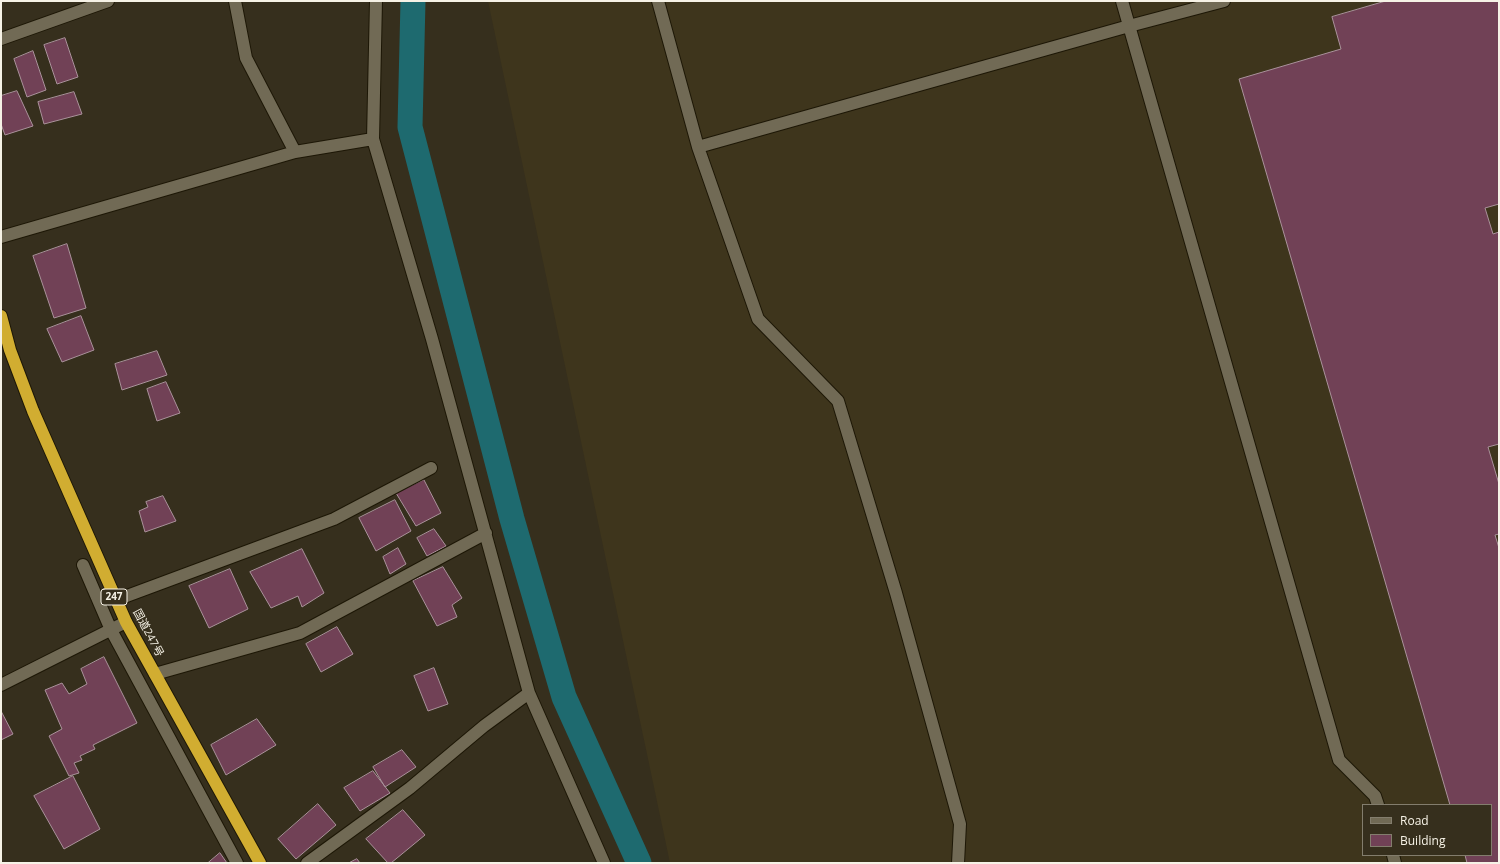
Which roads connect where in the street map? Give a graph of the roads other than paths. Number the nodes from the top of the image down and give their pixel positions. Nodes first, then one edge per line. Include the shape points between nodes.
1 (108, 1) edge
2 (235, 1) edge
3 (376, 1) edge
4 (658, 1) edge
5 (1122, 1) edge
6 (1224, 1) edge
7 (1128, 26) junction
8 (1, 39) edge
9 (374, 139) junction
10 (698, 147) junction
11 (295, 152) junction
12 (1, 237) edge
13 (1, 316) edge
14 (431, 468) dead end
15 (486, 533) junction
16 (82, 565) dead end
17 (116, 600) junction
18 (126, 622) junction
19 (110, 630) junction
20 (155, 674) junction
21 (1, 685) edge
22 (529, 693) junction
23 (1378, 804) edge
24 (237, 863) edge
25 (260, 863) edge
26 (307, 863) edge
27 (604, 863) edge
28 (958, 863) edge

1 - 8 street
2 - 11 street via 246,58
3 - 9 street
4 - 10 street
5 - 7 street
6 - 7 street
7 - 10 street
7 - 23 street via 1339,760 1375,796
9 - 11 street
9 - 15 street
10 - 28 street via 758,319 838,401 896,594 960,824
11 - 12 street
13 - 17 highway, 国道247号 / 247 via 10,350 33,411
14 - 17 street via 334,519
15 - 20 street via 300,633
15 - 22 street
16 - 19 street
17 - 18 highway, 国道247号 / 247
18 - 19 street
18 - 20 highway, 国道247号 / 247
19 - 21 street
19 - 24 street
20 - 25 highway, 国道247号 / 247
22 - 26 street via 484,726 410,788
22 - 27 street

